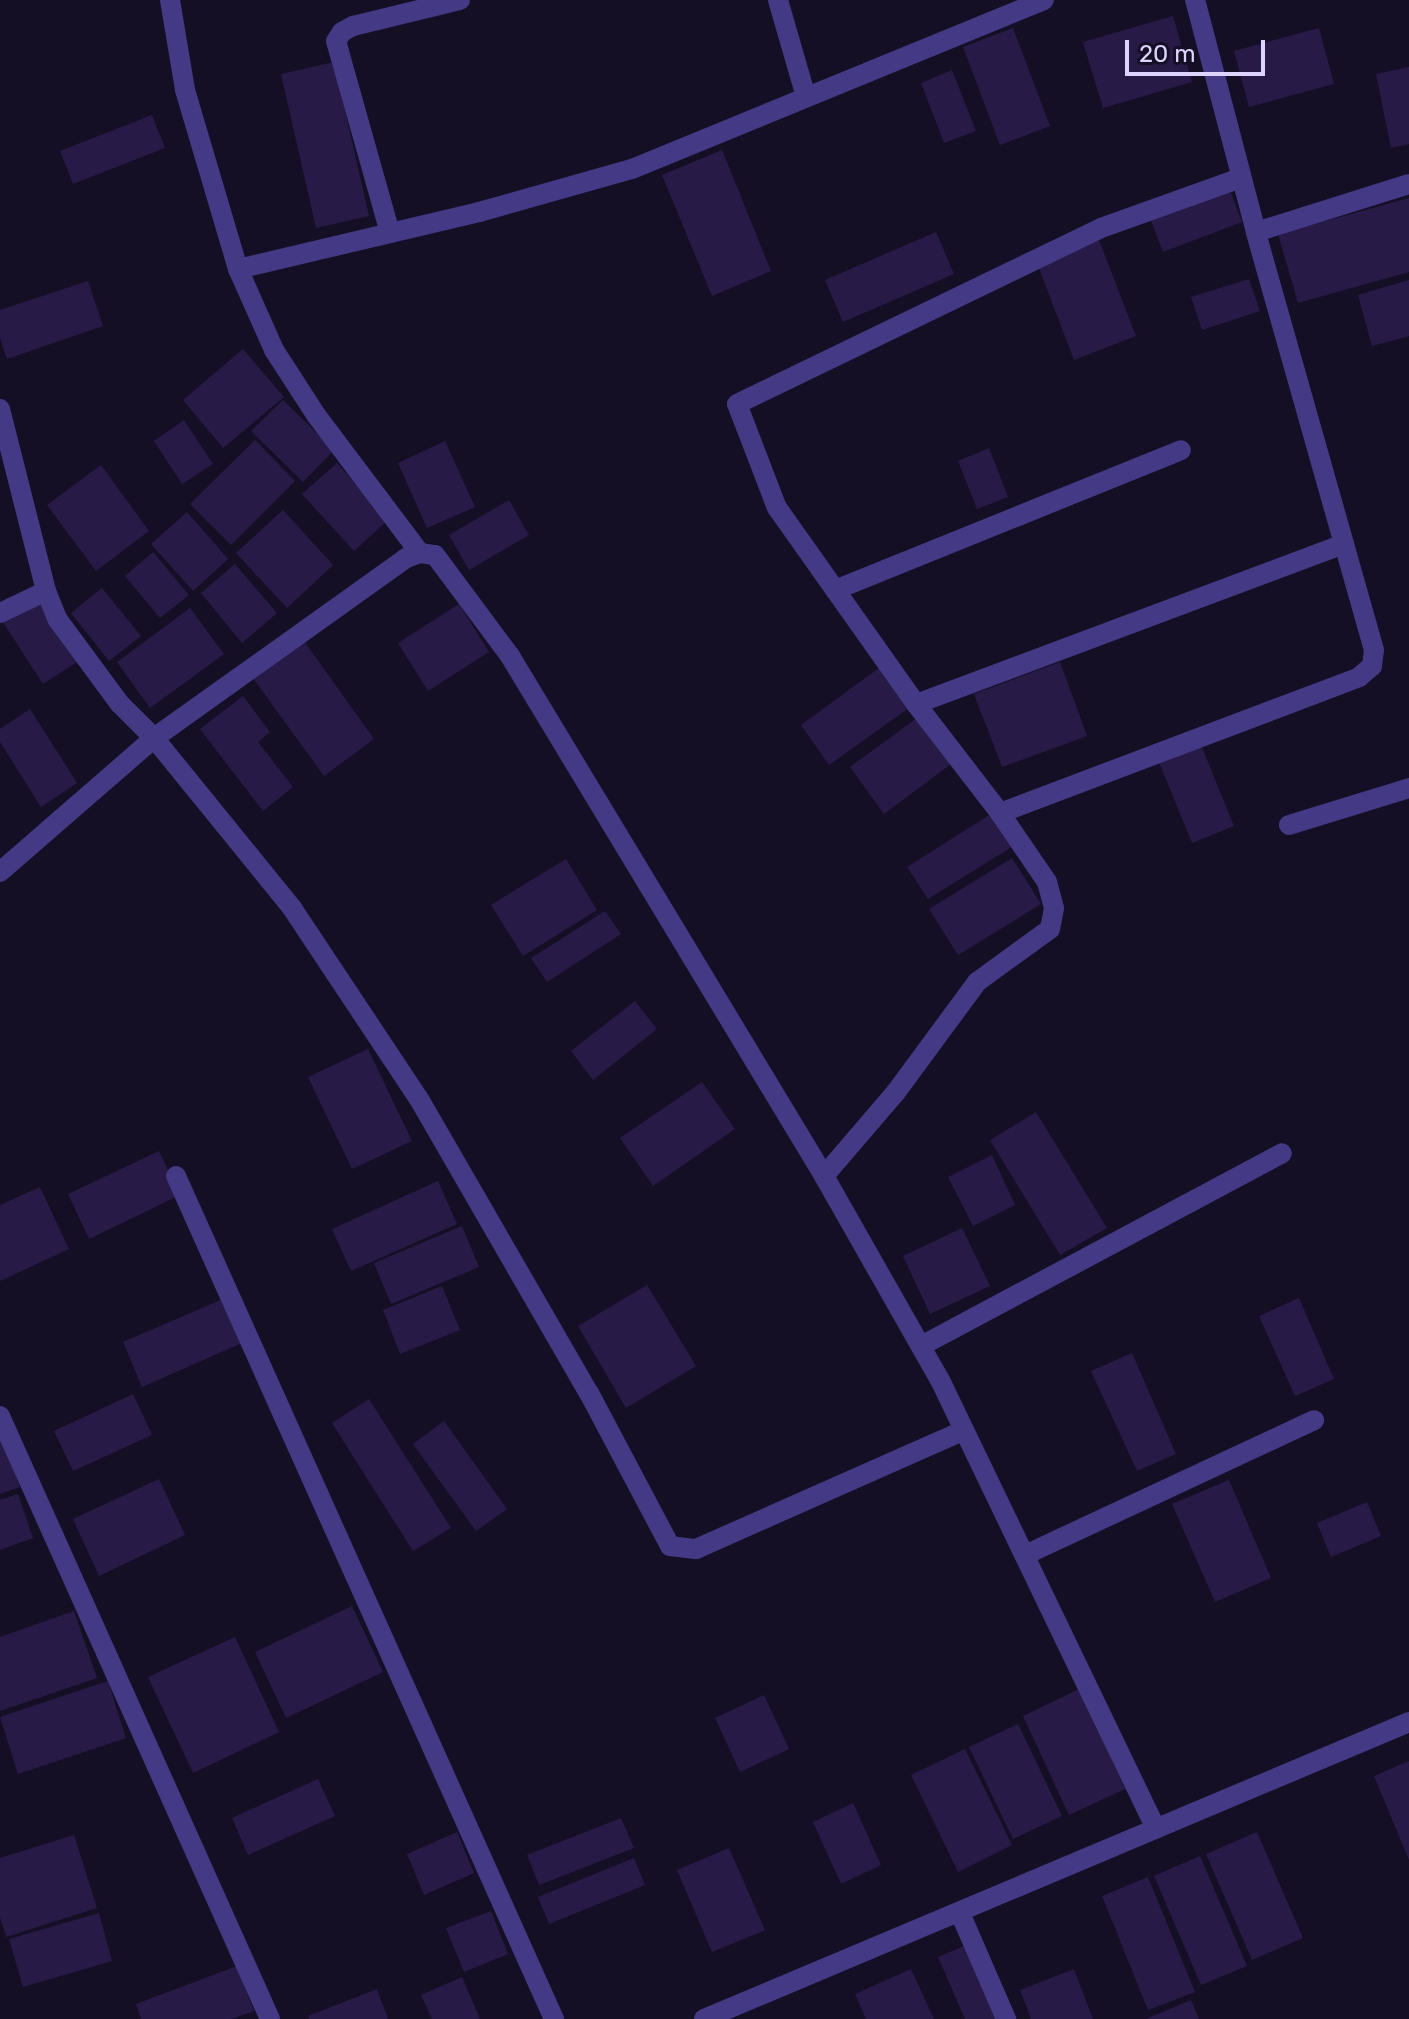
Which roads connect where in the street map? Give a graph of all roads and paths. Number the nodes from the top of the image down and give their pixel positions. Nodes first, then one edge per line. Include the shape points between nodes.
1 (170, 0) edge
2 (460, 0) edge
3 (778, 0) edge
4 (1044, 0) edge
5 (1195, 0) edge
6 (806, 97) junction
7 (1241, 178) junction
8 (1409, 184) edge
9 (1256, 232) junction
10 (390, 233) junction
11 (238, 269) junction
12 (0, 409) edge
13 (1181, 450) dead end
14 (1344, 544) junction
15 (420, 553) junction
16 (835, 590) junction
17 (46, 591) junction
18 (0, 613) edge
19 (916, 704) junction
20 (154, 738) junction
21 (1409, 788) edge
22 (1000, 813) junction
23 (1289, 825) dead end
24 (0, 872) edge
25 (1282, 1153) dead end
26 (176, 1176) dead end
27 (824, 1176) junction
28 (921, 1346) junction
29 (0, 1416) edge
30 (1314, 1420) dead end
31 (964, 1430) junction
32 (1025, 1555) junction
33 (1409, 1722) edge
34 (1156, 1829) junction
35 (960, 1913) junction
36 (270, 2019) edge
37 (554, 2019) edge
38 (704, 2019) edge
39 (1006, 2019) edge

1 - 11 street via 185,90
2 - 10 street via 353,26 336,41
3 - 6 street
4 - 6 street
5 - 7 street
6 - 10 street via 632,169
7 - 9 street
7 - 16 street via 1101,228 737,404 777,508
8 - 9 street
9 - 14 street
10 - 11 street
11 - 15 street via 274,350
12 - 17 street
13 - 16 street
14 - 19 street
14 - 22 street via 1374,650 1372,666 1359,677
15 - 20 street
15 - 27 street via 435,555 510,656
16 - 19 street
17 - 18 street
17 - 20 street via 58,620 120,704
19 - 22 street
20 - 24 street
20 - 31 street via 292,908 419,1099 589,1393 670,1546 696,1549
21 - 23 street
22 - 27 street via 1047,882 1054,908 1050,929 977,982 896,1092
25 - 28 street
26 - 37 street
27 - 28 street
28 - 31 street
29 - 36 street
30 - 32 street
31 - 32 street
32 - 34 street
33 - 34 street
34 - 35 street
35 - 38 street
35 - 39 street

